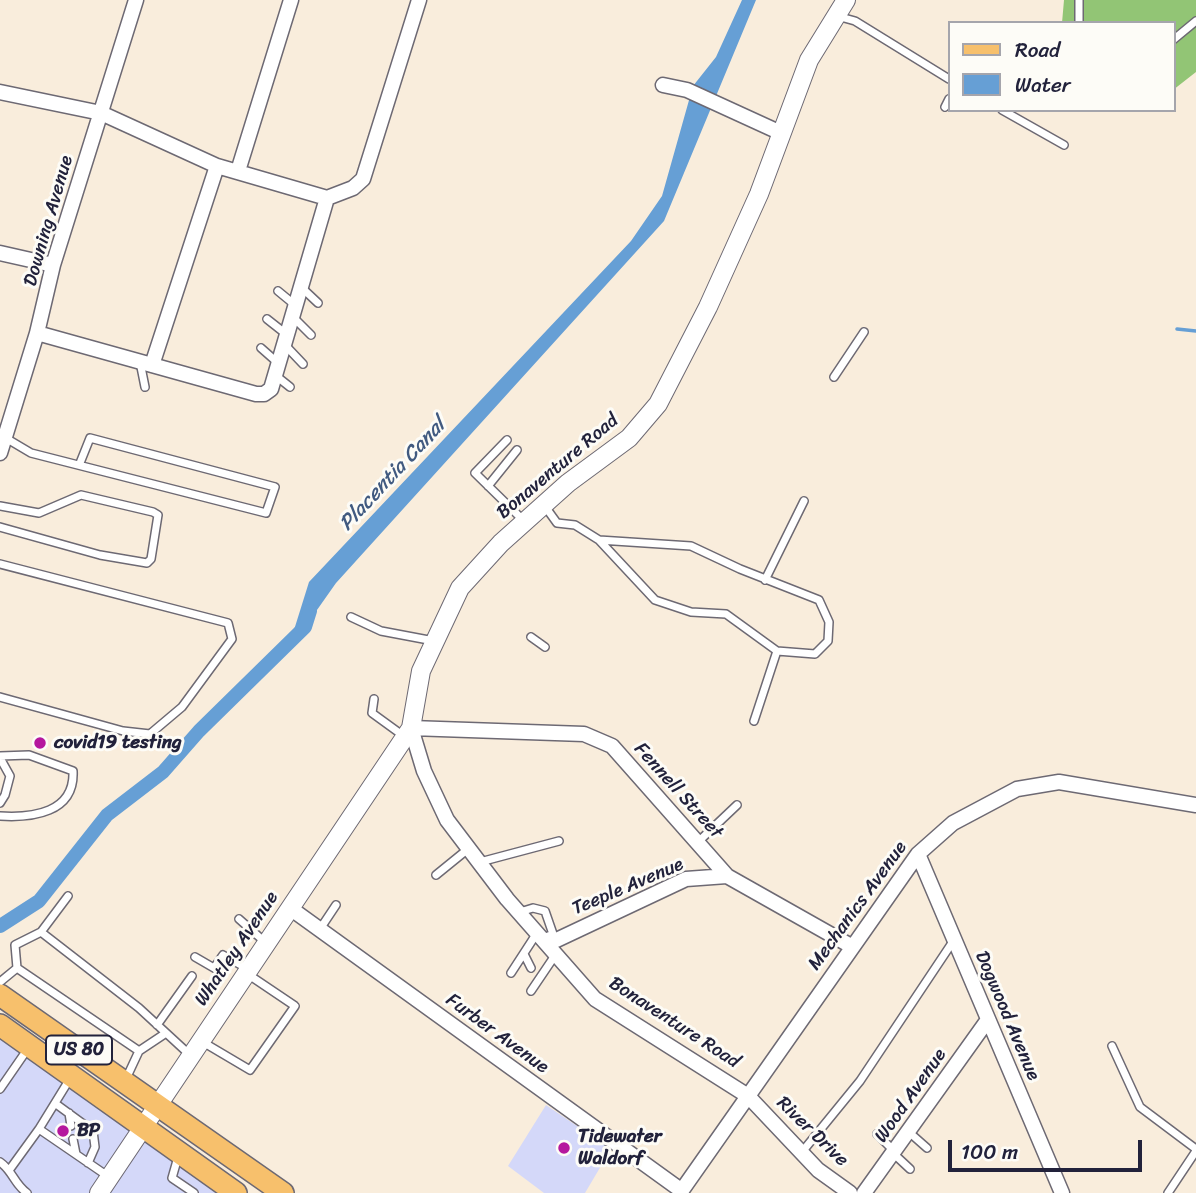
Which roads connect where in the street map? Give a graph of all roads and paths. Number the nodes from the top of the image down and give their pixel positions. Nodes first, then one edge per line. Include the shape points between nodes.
1 (136, 0) edge
2 (291, 0) edge
3 (419, 0) edge
4 (846, 0) edge
5 (1079, 0) edge
6 (836, 16) junction
7 (1079, 21) edge
8 (1196, 21) edge
9 (1175, 38) edge
10 (948, 78) edge
11 (663, 85) dead end
12 (0, 92) edge
13 (948, 101) edge
14 (945, 107) dead end
15 (1006, 112) edge
16 (101, 113) junction
17 (782, 133) junction
18 (1065, 145) dead end
19 (217, 166) junction
20 (238, 171) junction
21 (327, 198) junction
22 (0, 253) edge
23 (53, 265) junction
24 (301, 287) junction
25 (278, 291) dead end
26 (318, 303) dead end
27 (294, 311) junction
28 (267, 319) dead end
29 (864, 332) dead end
30 (37, 333) junction
31 (311, 335) dead end
32 (285, 339) junction
33 (261, 348) dead end
34 (146, 363) junction
35 (303, 364) dead end
36 (277, 369) junction
37 (834, 377) dead end
38 (145, 387) dead end
39 (290, 387) dead end
40 (2, 437) edge
41 (507, 440) dead end
42 (516, 450) dead end
43 (0, 453) edge
44 (80, 463) junction
45 (488, 486) junction
46 (804, 501) dead end
47 (544, 504) junction
48 (0, 506) edge
49 (525, 521) junction
50 (0, 527) edge
51 (599, 540) junction
52 (0, 564) edge
53 (765, 580) junction
54 (351, 617) dead end
55 (531, 637) dead end
56 (435, 641) junction
57 (545, 648) dead end
58 (777, 651) junction
59 (0, 697) edge
60 (374, 699) dead end
61 (754, 722) dead end
62 (408, 733) junction
63 (0, 757) edge
64 (0, 803) edge
65 (737, 805) dead end
66 (1196, 805) edge
67 (0, 816) edge
68 (559, 841) dead end
69 (698, 842) junction
70 (468, 849) junction
71 (918, 854) junction
72 (479, 862) junction
73 (436, 875) dead end
74 (727, 876) junction
75 (68, 895) dead end
76 (336, 905) dead end
77 (290, 908) junction
78 (239, 919) dead end
79 (320, 929) junction
80 (41, 932) junction
81 (954, 940) junction
82 (546, 942) junction
83 (266, 943) junction
84 (851, 946) junction
85 (524, 954) junction
86 (195, 957) dead end
87 (17, 968) junction
88 (531, 968) dead end
89 (247, 971) junction
90 (511, 973) dead end
91 (192, 976) dead end
92 (0, 982) edge
93 (531, 991) dead end
94 (0, 995) edge
95 (987, 1021) junction
96 (0, 1025) edge
97 (157, 1025) junction
98 (166, 1033) junction
99 (201, 1040) junction
100 (30, 1046) junction
101 (1112, 1046) dead end
102 (139, 1051) junction
103 (190, 1056) junction
104 (71, 1076) junction
105 (125, 1081) junction
106 (0, 1089) edge
107 (748, 1096) junction
108 (56, 1104) junction
109 (158, 1104) junction
110 (69, 1113) junction
111 (71, 1126) dead end
112 (142, 1127) junction
113 (40, 1129) junction
114 (910, 1133) junction
115 (877, 1134) dead end
116 (73, 1139) dead end
117 (927, 1148) dead end
118 (1196, 1150) edge
119 (802, 1152) junction
120 (179, 1153) junction
121 (895, 1153) junction
122 (76, 1154) junction
123 (0, 1162) edge
124 (88, 1163) junction
125 (10, 1169) junction
126 (910, 1169) dead end
127 (104, 1185) edge
128 (225, 1190) edge
129 (681, 1192) edge
130 (845, 1192) edge
131 (27, 1193) edge
132 (194, 1193) edge
133 (283, 1193) edge
134 (864, 1193) edge
135 (1062, 1193) edge
136 (1168, 1193) edge

1 - 16 street, Downing Avenue
2 - 20 street
3 - 21 street via 363,179
4 - 6 street, Bonaventure Road
5 - 7 lane
6 - 10 lane via 855,21
6 - 17 street, Bonaventure Road via 809,60
8 - 9 lane
11 - 17 street via 687,90
12 - 16 street
13 - 14 lane
15 - 18 lane
16 - 19 street
16 - 23 street, Downing Avenue
17 - 47 street, Bonaventure Road via 708,307 658,404 629,438
19 - 20 street
19 - 34 street
20 - 21 street
21 - 24 street
22 - 23 street
23 - 30 street, Downing Avenue
24 - 26 lane
24 - 27 street
25 - 27 lane
27 - 31 lane
27 - 32 street
28 - 32 lane
29 - 37 lane
30 - 34 street
30 - 40 street, Downing Avenue
32 - 35 lane
32 - 36 street
33 - 36 lane
34 - 36 street via 264,394 271,389
34 - 38 lane
36 - 39 lane
40 - 43 street, Downing Avenue
40 - 44 lane via 31,453
41 - 45 lane via 475,473
42 - 45 lane
44 - 44 lane via 266,513 275,486 90,438
45 - 49 lane
46 - 53 lane
47 - 49 street, Bonaventure Road
47 - 51 lane via 557,523 575,525
48 - 50 lane via 39,513 81,495 153,512 158,522 147,563
49 - 56 street, Bonaventure Road via 460,588
51 - 53 lane via 691,546
51 - 58 lane via 655,600 691,612 726,614
52 - 59 lane via 228,623 232,639 182,707 150,734 123,731
53 - 58 lane via 819,600 830,622 828,641 815,654
54 - 56 lane via 380,631
55 - 57 lane
56 - 62 street, Bonaventure Road via 421,671
58 - 61 lane
60 - 62 lane via 372,713
62 - 69 street, Fennell Street via 584,734 611,746 636,765
62 - 70 street, Bonaventure Road via 447,820
62 - 77 street, Whatley Avenue
63 - 64 lane via 10,776
63 - 67 lane via 29,755 73,771 74,785 63,803 31,818
65 - 69 lane
66 - 71 street, Mechanics Avenue via 1059,782 1017,789 953,823
68 - 72 lane
69 - 74 street, Fennell Street
70 - 72 street, Bonaventure Road
70 - 73 lane
71 - 81 street, Dogwood Avenue
71 - 84 street, Mechanics Avenue
72 - 82 street, Bonaventure Road
74 - 82 street, Teeple Avenue via 686,879
74 - 84 street, Fennell Street
75 - 80 lane
76 - 79 lane
77 - 79 street, Furber Avenue
77 - 83 street, Whatley Avenue
78 - 83 lane
79 - 129 street, Furber Avenue
80 - 87 lane via 15,945
80 - 97 lane
81 - 95 street, Dogwood Avenue
81 - 119 lane via 860,1081
82 - 85 lane
82 - 93 lane
82 - 107 street, Bonaventure Road via 595,999
83 - 89 street, Whatley Avenue
84 - 107 street, Mechanics Avenue
85 - 88 lane
85 - 90 lane
86 - 89 lane via 214,968 223,955
87 - 92 lane
87 - 102 lane
89 - 99 street, Whatley Avenue
89 - 99 lane via 295,1006 250,1070
91 - 97 lane
94 - 105 main road, US 80
95 - 114 street, Wood Avenue
95 - 135 street, Dogwood Avenue
96 - 100 main road, US 80
97 - 98 lane
98 - 102 lane
98 - 103 lane
99 - 103 street, Whatley Avenue
100 - 104 main road, US 80
100 - 106 lane
101 - 118 lane via 1140,1107
102 - 105 lane
103 - 109 street, Whatley Avenue
104 - 108 lane
104 - 112 main road, US 80
105 - 109 main road, US 80
107 - 119 street, River Drive
107 - 129 street, Mechanics Avenue
108 - 110 lane
108 - 113 lane
109 - 112 street, Whatley Avenue
109 - 133 main road, US 80
110 - 111 lane
110 - 124 lane via 93,1131 95,1147
112 - 120 main road, US 80
112 - 127 street, Whatley Avenue
113 - 122 lane
113 - 125 lane
114 - 117 lane
114 - 121 street, Wood Avenue
115 - 121 lane
116 - 122 lane
118 - 136 lane
119 - 130 street, River Drive
120 - 128 main road, US 80
120 - 132 lane via 172,1175
121 - 126 lane
121 - 134 street, Wood Avenue
122 - 124 lane
123 - 125 lane
124 - 127 lane
125 - 131 lane via 15,1184

